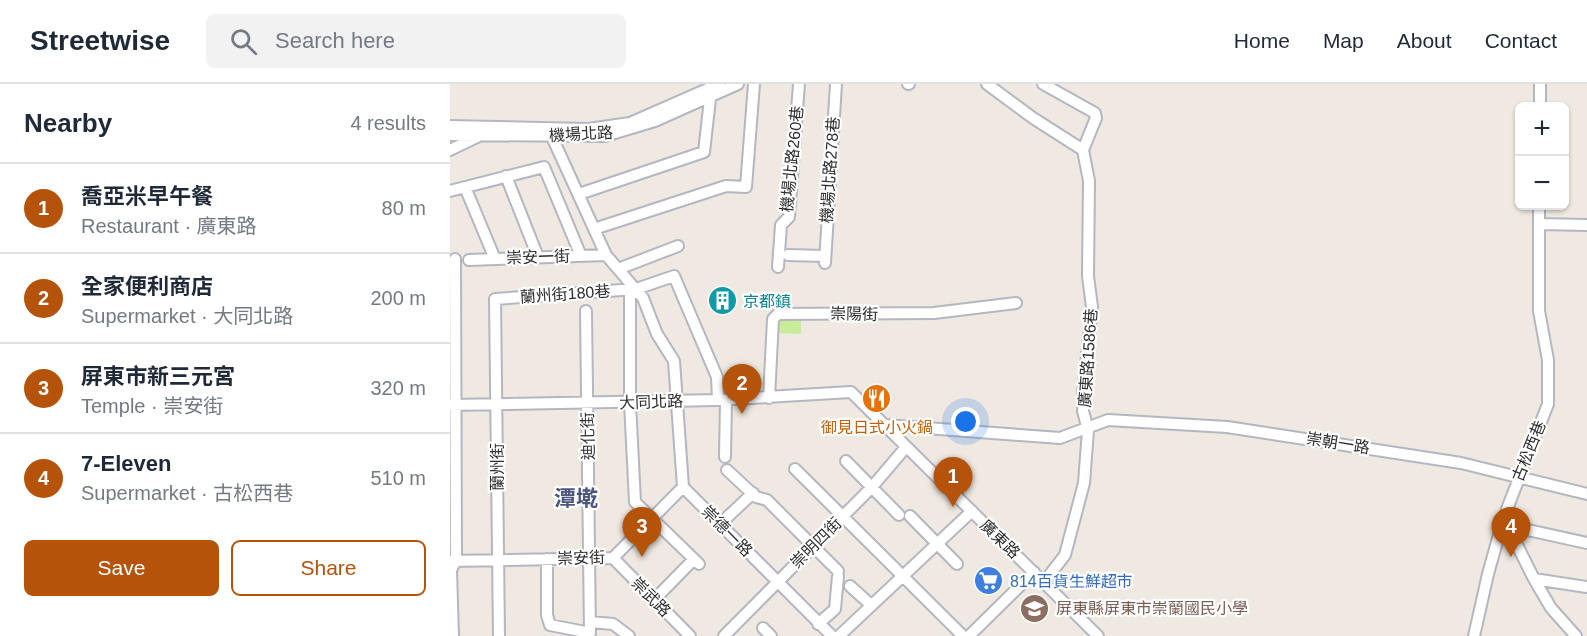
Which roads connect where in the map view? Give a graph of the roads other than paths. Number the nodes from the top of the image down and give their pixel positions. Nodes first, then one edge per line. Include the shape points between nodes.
1 (718, 84) edge
2 (738, 84) edge
3 (754, 84) edge
4 (799, 84) edge
5 (836, 84) edge
6 (987, 84) edge
7 (1043, 84) edge
8 (1540, 84) edge
9 (710, 99) junction
10 (1540, 102) edge
11 (450, 126) edge
12 (481, 131) junction
13 (450, 135) edge
14 (552, 137) junction
15 (450, 150) edge
16 (1083, 150) junction
17 (506, 176) junction
18 (465, 187) junction
19 (450, 190) edge
20 (579, 194) junction
21 (1539, 210) edge
22 (1539, 224) junction
23 (1587, 225) edge
24 (594, 229) junction
25 (678, 246) dead end
26 (606, 255) junction
27 (788, 255) dead end
28 (581, 256) junction
29 (538, 257) junction
30 (455, 259) dead end
31 (495, 259) junction
32 (469, 260) dead end
33 (778, 267) dead end
34 (618, 269) junction
35 (636, 289) junction
36 (495, 299) joint
37 (1016, 303) dead end
38 (586, 311) dead end
39 (851, 392) joint
40 (770, 398) junction
41 (722, 400) junction
42 (677, 401) junction
43 (587, 403) junction
44 (630, 403) junction
45 (453, 405) edge
46 (497, 405) junction
47 (886, 425) junction
48 (1088, 430) junction
49 (906, 447) junction
50 (726, 457) dead end
51 (846, 461) dead end
52 (795, 469) dead end
53 (727, 470) dead end
54 (1518, 477) junction
55 (683, 487) junction
56 (872, 487) junction
57 (753, 493) junction
58 (1587, 494) edge
59 (972, 511) junction
60 (843, 516) junction
61 (651, 520) junction
62 (720, 524) junction
63 (1505, 525) junction
64 (936, 543) junction
65 (1587, 543) edge
66 (815, 545) junction
67 (591, 558) junction
68 (613, 558) junction
69 (546, 559) junction
70 (497, 560) junction
71 (453, 561) edge
72 (957, 564) dead end
73 (1034, 572) junction
74 (902, 574) junction
75 (1534, 579) junction
76 (777, 581) junction
77 (1044, 582) junction
78 (850, 586) dead end
79 (1587, 587) edge
80 (654, 600) junction
81 (872, 605) junction
82 (818, 624) junction
83 (590, 628) junction
84 (762, 628) dead end
85 (453, 636) edge
86 (499, 636) edge
87 (628, 636) edge
88 (690, 636) edge
89 (724, 636) edge
90 (771, 636) edge
91 (832, 636) edge
92 (839, 636) edge
93 (963, 636) edge
94 (969, 636) edge
95 (1098, 636) edge
96 (1474, 636) edge
97 (1576, 636) edge

1 - 12 street, 機場北路 via 630,123 588,129
2 - 9 street, 機場北路
3 - 24 street via 746,188 726,186
4 - 33 street, 機場北路260巷 via 789,217 781,225
5 - 27 street, 機場北路278巷 via 825,260
6 - 16 street
7 - 16 street via 1095,113
8 - 10 street
9 - 14 street, 機場北路 via 605,136
9 - 20 street via 704,152
11 - 12 street, 機場北路
12 - 13 street, 機場北路
12 - 14 street, 機場北路
12 - 15 street
14 - 20 street
16 - 48 street, 廣東路1586巷 via 1089,181 1092,307 1083,411
17 - 18 street
17 - 28 street via 544,167
17 - 29 street
18 - 19 street
18 - 31 street
20 - 24 street
21 - 22 street, 古松西巷
22 - 23 street
22 - 54 street, 古松西巷 via 1539,311 1548,360 1548,404
24 - 26 street
25 - 34 street
26 - 28 street, 崇安一街
26 - 34 street
28 - 29 street, 崇安一街
29 - 31 street, 崇安一街
30 - 45 street
31 - 32 street, 崇安一街
34 - 35 street
35 - 36 street, 蘭州街180巷
35 - 41 street, 蘭州街180巷 via 674,276 717,377
35 - 42 street via 674,361
35 - 44 street via 630,296
36 - 46 street, 蘭州街
37 - 40 street, 崇陽街 via 934,313 778,314 772,319
38 - 43 street, 迪化街
39 - 40 street, 大同北路
39 - 47 street, 廣東路
40 - 41 street, 大同北路
41 - 42 street, 大同北路
41 - 50 street
42 - 44 street, 大同北路
42 - 55 street
43 - 44 street, 大同北路
43 - 46 street, 大同北路
43 - 67 street, 迪化街
44 - 61 street via 635,502
45 - 46 street, 大同北路
45 - 71 street
46 - 70 street, 蘭州街
47 - 48 street, 廣東路1586巷 via 1060,438
47 - 49 street, 廣東路
48 - 54 street, 崇朝一路 via 1108,420 1227,427 1449,461
48 - 77 street via 1077,517 1065,555
49 - 56 street, 崇明四街
49 - 59 street, 廣東路
51 - 56 street
52 - 60 street
53 - 57 street
54 - 58 street, 崇朝一路
54 - 63 street, 古松西巷
55 - 61 street, 崇安街
55 - 62 street, 崇德一路
56 - 60 street, 崇明四街
56 - 64 street
57 - 62 street
57 - 66 street via 767,500
59 - 64 street
59 - 73 street, 廣東路
60 - 66 street, 崇明四街
60 - 74 street
61 - 68 street, 崇安街
61 - 80 street via 697,562
62 - 76 street, 崇德一路
63 - 65 street
63 - 75 street, 古松西巷
63 - 96 street
64 - 72 street
64 - 74 street
66 - 76 street, 崇明四街
66 - 82 street via 838,573 835,609
67 - 68 street, 崇安街
67 - 69 street, 崇安街
67 - 83 street, 迪化街
68 - 80 street, 崇武路
69 - 70 street, 崇安街
69 - 83 street via 550,625
70 - 71 street, 崇安街
70 - 86 street, 蘭州街
71 - 85 street
73 - 77 street, 廣東路
73 - 94 street
74 - 81 street
74 - 93 street
75 - 79 street
75 - 97 street, 古松西巷 via 1551,608
76 - 82 street, 崇德一路
76 - 89 street, 崇明四街
77 - 95 street, 廣東路
78 - 81 street
80 - 88 street, 崇武路
81 - 92 street
82 - 91 street, 崇德一路
83 - 87 street via 613,624
84 - 90 street

